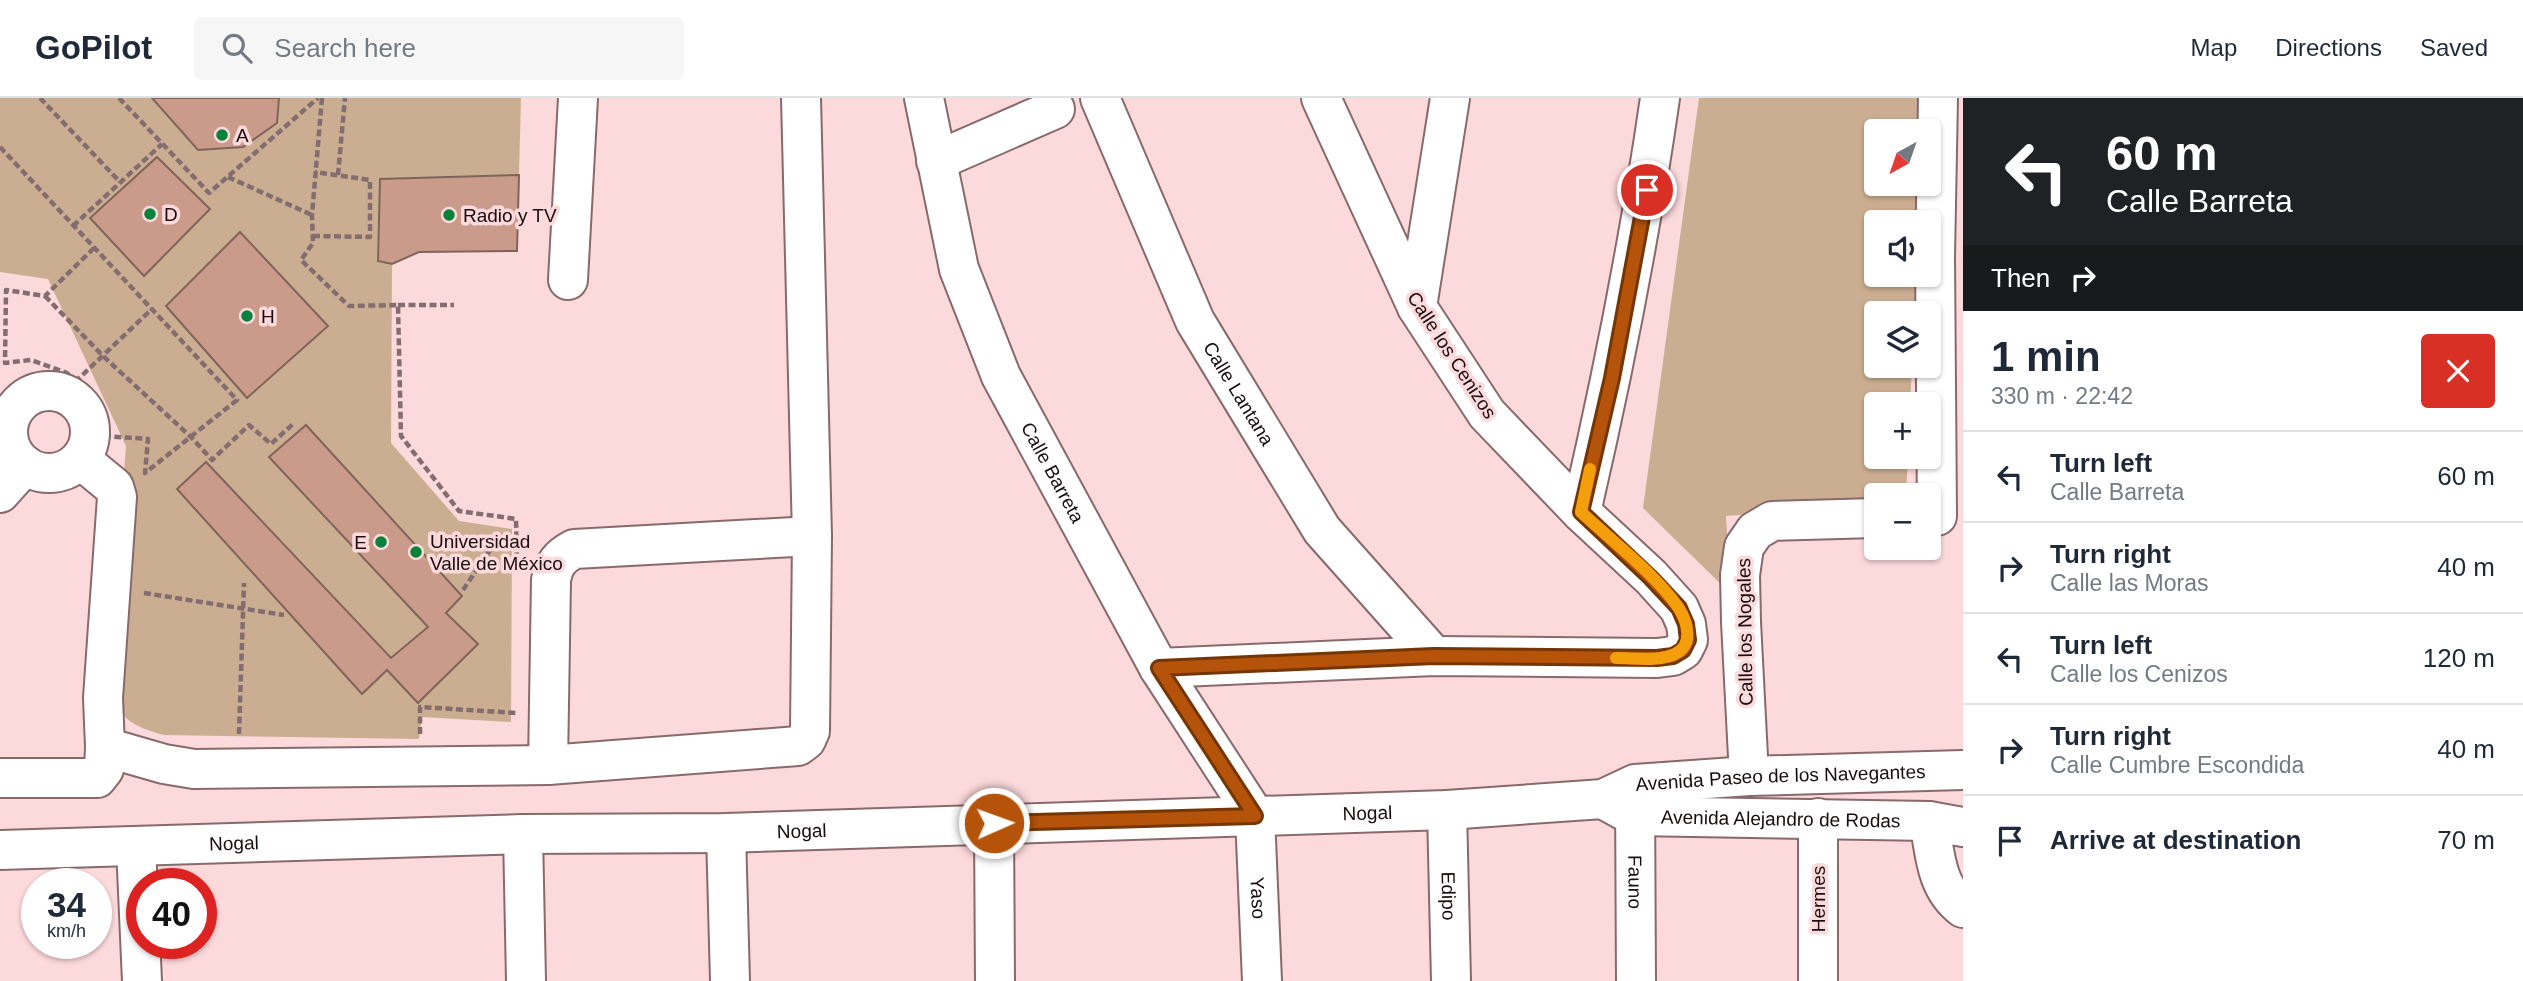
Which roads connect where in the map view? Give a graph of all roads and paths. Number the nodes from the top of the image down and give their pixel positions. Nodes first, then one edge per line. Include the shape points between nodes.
1 (40, 98) edge
2 (119, 98) edge
3 (320, 98) edge
4 (345, 98) edge
5 (578, 98) edge
6 (801, 98) edge
7 (924, 98) edge
8 (1100, 98) edge
9 (1321, 98) edge
10 (1450, 98) edge
11 (1660, 98) edge
12 (1938, 98) edge
13 (125, 101) edge
14 (1055, 109) dead end
15 (162, 144) junction
16 (0, 147) edge
17 (936, 161) junction
18 (315, 172) junction
19 (338, 175) junction
20 (228, 177) junction
21 (120, 181) junction
22 (312, 215) junction
23 (73, 226) junction
24 (313, 236) junction
25 (94, 248) junction
26 (1949, 256) edge
27 (569, 281) dead end
28 (3, 290) edge
29 (45, 296) junction
30 (398, 304) junction
31 (454, 305) dead end
32 (1417, 307) junction
33 (152, 309) junction
34 (103, 356) junction
35 (75, 382) junction
36 (294, 423) dead end
37 (191, 437) junction
38 (8, 457) edge
39 (80, 459) junction
40 (145, 473) junction
41 (144, 486) dead end
42 (1581, 512) junction
43 (1943, 515) edge
44 (1864, 518) edge
45 (812, 536) junction
46 (516, 544) junction
47 (517, 570) dead end
48 (244, 583) dead end
49 (112, 589) junction
50 (463, 590) dead end
51 (243, 609) junction
52 (284, 615) dead end
53 (1434, 656) junction
54 (1159, 668) junction
55 (520, 713) dead end
56 (239, 742) dead end
57 (420, 743) dead end
58 (105, 747) junction
59 (548, 765) junction
60 (1963, 771) edge
61 (1749, 776) junction
62 (0, 778) edge
63 (1624, 800) junction
64 (1447, 810) junction
65 (1255, 816) junction
66 (1818, 818) junction
67 (994, 823) junction
68 (1946, 824) edge
69 (726, 833) junction
70 (523, 834) junction
71 (135, 847) junction
72 (0, 850) edge
73 (1963, 908) edge
74 (1820, 980) edge
75 (142, 981) edge
76 (526, 981) edge
77 (730, 981) edge
78 (995, 981) edge
79 (1262, 981) edge
80 (1451, 981) edge
81 (1636, 981) edge

1 - 21 path
2 - 13 path
3 - 18 path
3 - 20 path
4 - 19 path
5 - 27 street
6 - 45 street
7 - 17 street, Calle Barreta
8 - 53 street, Calle Lantana via 1195,321 1322,530
9 - 32 street, Calle los Cenizos
10 - 32 street
11 - 42 street via 1644,213
12 - 26 street
13 - 15 path
14 - 17 street
15 - 20 path via 209,193
15 - 21 path
16 - 23 path
17 - 54 street, Calle Barreta via 959,269 1001,376
18 - 19 path
18 - 22 path
19 - 24 path via 370,180 370,237
20 - 22 path
21 - 23 path
22 - 24 path
23 - 25 path
24 - 30 path via 301,260 349,306
25 - 29 path
25 - 33 path
26 - 43 street
28 - 29 path
28 - 35 path via 5,363 31,360 67,373
29 - 34 path
30 - 31 path
30 - 46 path via 401,436 459,511 516,519
32 - 42 street, Calle los Cenizos via 1487,414
33 - 34 path
33 - 37 path via 237,400
34 - 35 path
34 - 37 path
35 - 40 path via 93,404 96,435 148,439
36 - 37 path via 271,444 249,425 212,460
37 - 40 path
38 - 39 street via 50,473 64,471
38 - 39 street via 10,417 17,405 39,391 52,390 66,393 82,406 90,440
39 - 49 street via 114,487 117,497
40 - 41 path
42 - 53 street, Calle los Cenizos via 1679,608 1688,640 1683,650 1657,658
44 - 61 street, Calle los Nogales via 1772,521 1755,531 1744,547 1741,622
45 - 59 street via 574,549 560,556 551,580
45 - 59 street via 811,719 806,740 798,746
46 - 47 path
46 - 50 path via 499,543 491,549
48 - 51 path
49 - 51 path
49 - 58 street via 103,698
51 - 52 path
51 - 56 path
53 - 54 street
54 - 65 street, Calle Barreta
55 - 57 path via 419,707
58 - 59 street via 194,769
58 - 62 street via 104,769 97,778
60 - 61 street, Avenida Paseo de los Navegantes
61 - 63 street, Avenida Paseo de los Navegantes
63 - 64 street, Nogal
63 - 66 street, Avenida Alejandro de Rodas
63 - 81 street, Fauno
64 - 65 street, Nogal
64 - 80 street, Edipo
65 - 67 street, Nogal
65 - 79 street, Yaso
66 - 68 street, Avenida Alejandro de Rodas
66 - 74 street, Hermes
67 - 69 street, Nogal
67 - 78 street
68 - 73 street via 1940,881
69 - 70 street, Nogal
69 - 77 street
70 - 71 street, Nogal
70 - 76 street
71 - 72 street, Nogal
71 - 75 street

